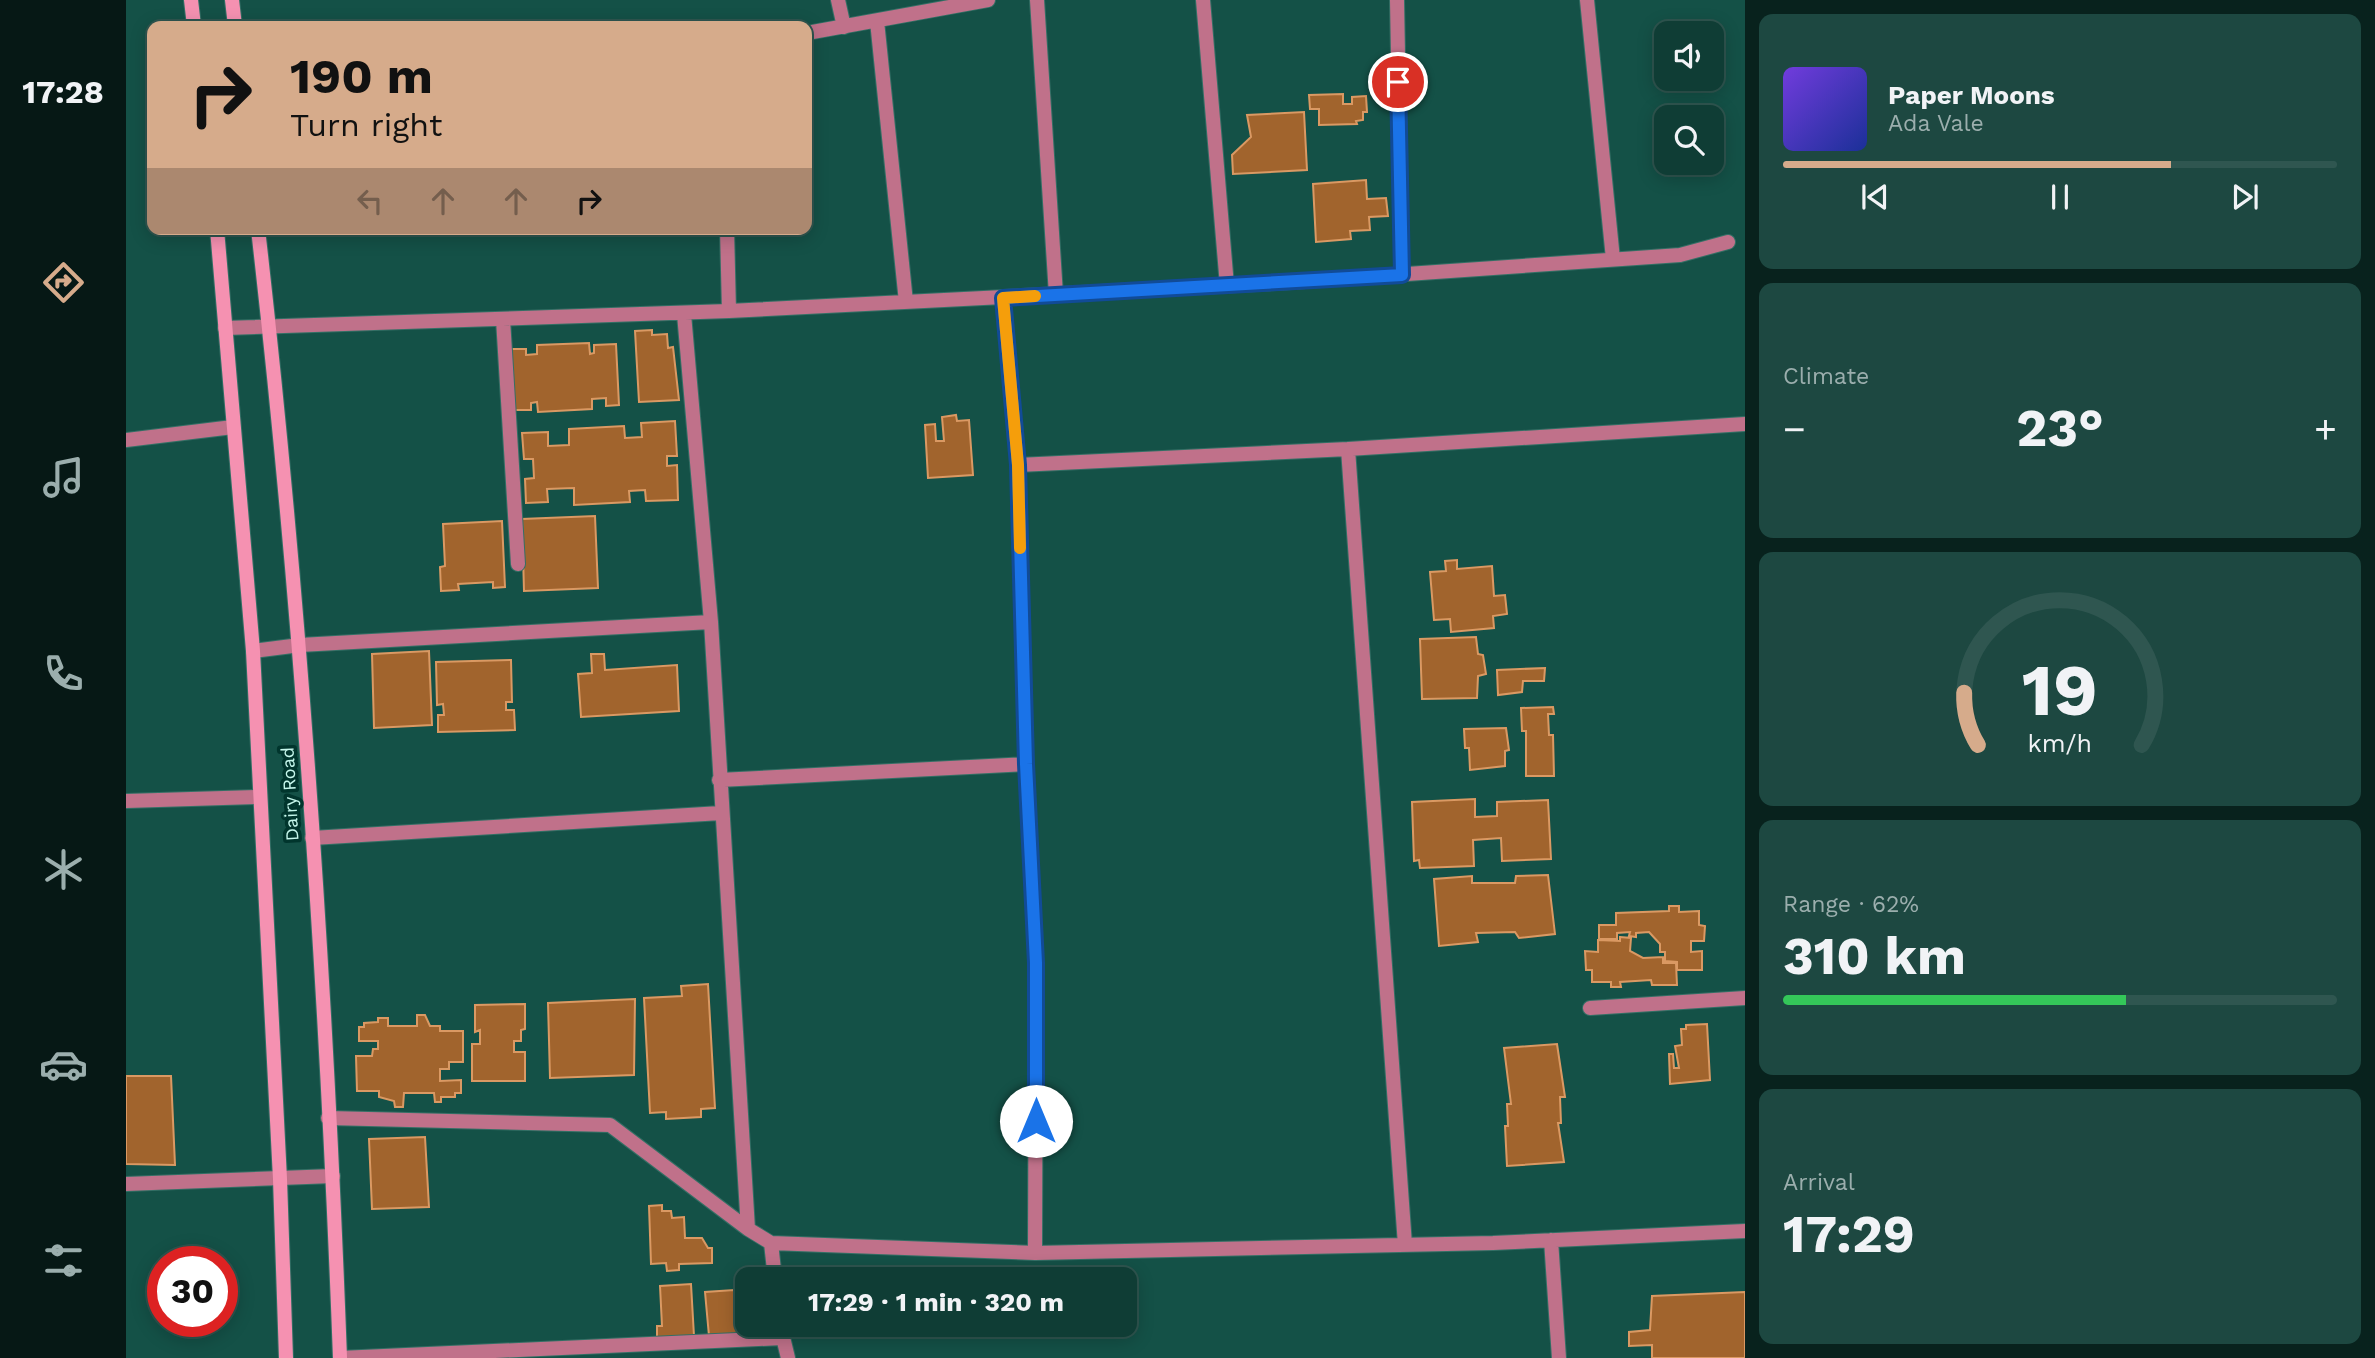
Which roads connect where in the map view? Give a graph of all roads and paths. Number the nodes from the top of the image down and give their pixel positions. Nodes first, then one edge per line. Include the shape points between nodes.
1 (191, 0) edge
2 (232, 0) edge
3 (838, 0) edge
4 (988, 0) edge
5 (1037, 0) edge
6 (1203, 0) edge
7 (1396, 0) edge
8 (1587, 0) edge
9 (193, 21) edge
10 (234, 21) edge
11 (877, 21) junction
12 (844, 27) junction
13 (812, 32) edge
14 (217, 235) edge
15 (259, 235) edge
16 (727, 235) edge
17 (1728, 242) dead end
18 (1613, 260) junction
19 (1402, 275) junction
20 (1227, 286) junction
21 (1056, 295) junction
22 (1003, 298) junction
23 (906, 302) junction
24 (729, 312) junction
25 (684, 314) junction
26 (503, 319) junction
27 (269, 326) junction
28 (225, 328) junction
29 (1745, 424) edge
30 (233, 427) junction
31 (126, 439) edge
32 (1348, 449) junction
33 (1018, 465) junction
34 (518, 564) dead end
35 (711, 622) junction
36 (300, 645) junction
37 (253, 651) junction
38 (1026, 764) junction
39 (719, 780) junction
40 (260, 797) junction
41 (126, 801) edge
42 (721, 813) junction
43 (312, 838) junction
44 (1745, 998) edge
45 (1590, 1008) dead end
46 (328, 1118) junction
47 (333, 1176) junction
48 (280, 1179) junction
49 (126, 1184) edge
50 (748, 1229) junction
51 (1745, 1231) edge
52 (1550, 1240) junction
53 (771, 1243) junction
54 (1405, 1245) junction
55 (1035, 1254) junction
56 (774, 1267) edge
57 (735, 1334) edge
58 (783, 1337) edge
59 (286, 1358) edge
60 (340, 1358) edge
61 (788, 1358) edge
62 (1559, 1358) edge

1 - 9 main road
2 - 10 main road
3 - 12 street
4 - 11 street
5 - 21 street
6 - 20 street
7 - 19 street
8 - 18 street
11 - 12 street
11 - 23 street
12 - 13 street
14 - 28 main road, Dairy Road
15 - 27 main road, Dairy Road
16 - 24 street
17 - 18 street via 1680,255
18 - 19 street
19 - 20 street
20 - 21 street
21 - 22 street
22 - 23 street
22 - 33 street
23 - 24 street
24 - 25 street
25 - 26 street
25 - 35 street
26 - 27 street
26 - 34 street
27 - 28 street
27 - 36 main road, Dairy Road
28 - 30 main road, Dairy Road
29 - 32 street
30 - 31 street
30 - 37 main road, Dairy Road
32 - 33 street
32 - 54 street
33 - 38 street
35 - 36 street
35 - 39 street
36 - 37 street
36 - 43 main road, Dairy Road
37 - 40 main road, Dairy Road
38 - 39 street
38 - 55 street via 1036,963
39 - 42 street
40 - 41 street
40 - 48 main road, Dairy Road
42 - 43 street
42 - 50 street
43 - 46 main road, Dairy Road
44 - 45 street
46 - 47 main road, Dairy Road
46 - 50 street via 610,1125
47 - 48 street
47 - 60 main road, Dairy Road
48 - 49 street
48 - 59 main road, Dairy Road
50 - 53 street
51 - 52 street
52 - 54 street
52 - 62 street
53 - 55 street
53 - 56 street
54 - 55 street
57 - 60 street
58 - 61 street

